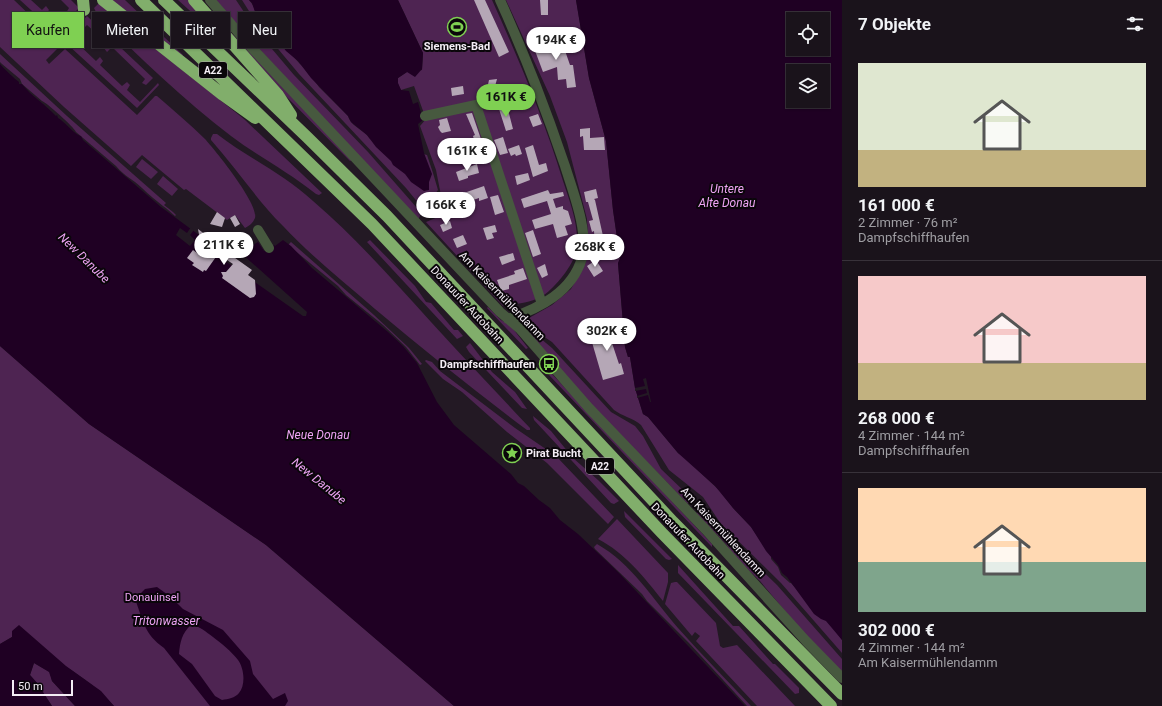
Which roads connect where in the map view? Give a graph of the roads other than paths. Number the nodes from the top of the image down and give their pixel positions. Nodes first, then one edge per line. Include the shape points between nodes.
1 (103, 0) edge
2 (141, 0) edge
3 (164, 0) edge
4 (194, 0) edge
5 (210, 0) edge
6 (500, 0) edge
7 (425, 116) dead end
8 (307, 137) junction
9 (286, 139) junction
10 (258, 230) dead end
11 (269, 248) dead end
12 (542, 304) junction
13 (508, 319) junction
14 (842, 678) edge
15 (842, 694) edge
16 (831, 706) edge

1 - 9 highway via 223,95
2 - 9 highway, Donauufer Autobahn / A22
3 - 8 highway, Donauufer Autobahn / A22
4 - 8 highway via 278,95
5 - 13 street, Am Kaisermühlendamm via 267,65
6 - 12 street via 551,124 576,199 584,236 582,257 575,274 556,296
7 - 12 street via 476,105
8 - 15 highway, Donauufer Autobahn / A22 via 392,222 679,527
9 - 16 highway, Donauufer Autobahn / A22 via 377,229 667,538
10 - 11 street
12 - 13 street
13 - 14 street, Am Kaisermühlendamm

